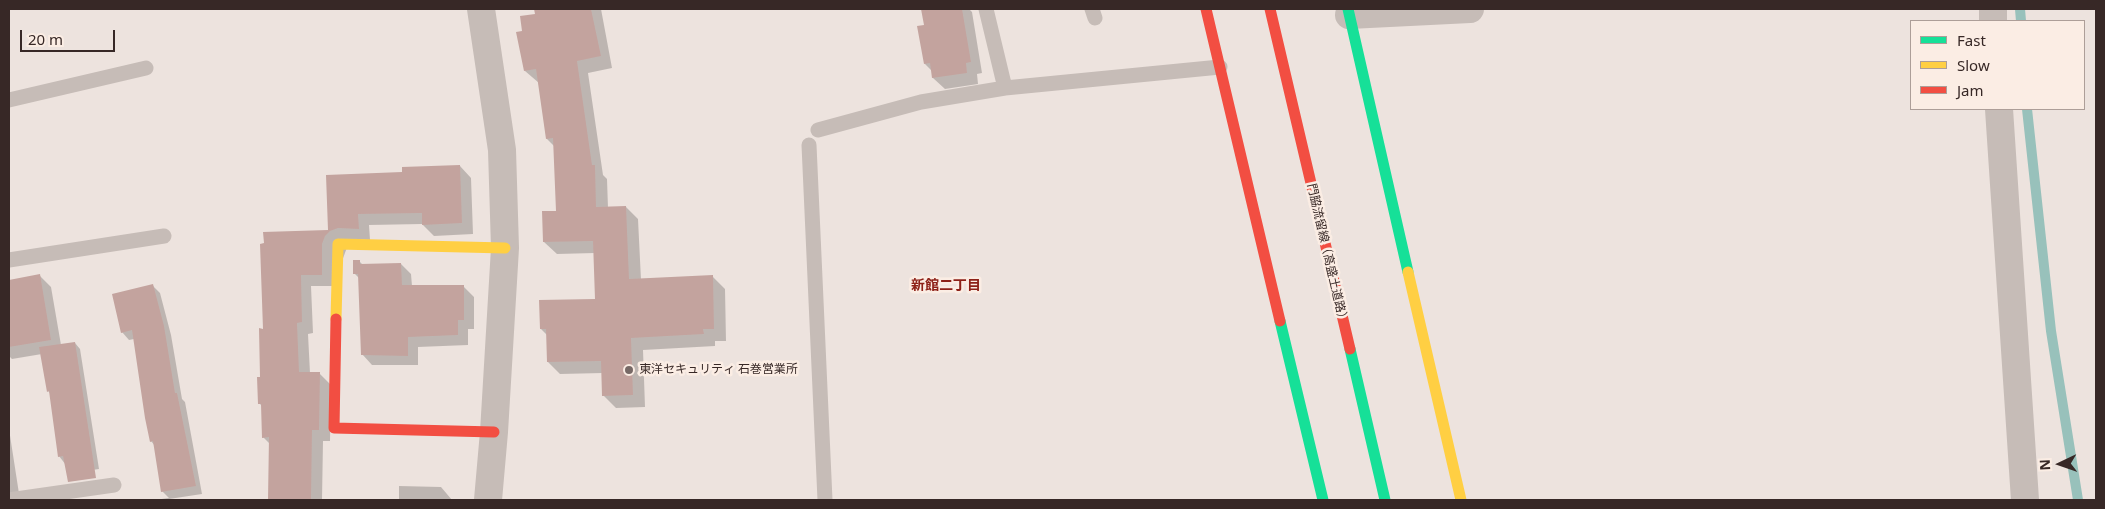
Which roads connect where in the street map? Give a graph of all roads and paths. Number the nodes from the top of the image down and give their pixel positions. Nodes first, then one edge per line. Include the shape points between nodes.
1 (481, 9) edge
2 (986, 9) edge
3 (1206, 9) edge
4 (1270, 9) edge
5 (1470, 9) edge
6 (1349, 12) edge
7 (1220, 67) junction
8 (146, 68) dead end
9 (1005, 88) junction
10 (9, 100) edge
11 (1999, 110) edge
12 (818, 130) dead end
13 (809, 145) dead end
14 (164, 236) dead end
15 (505, 248) junction
16 (9, 260) edge
17 (494, 432) junction
18 (114, 485) dead end
19 (9, 500) edge
20 (488, 500) edge
21 (825, 500) edge
22 (1323, 500) edge
23 (1385, 500) edge
24 (1461, 500) edge
25 (2025, 500) edge

1 - 15 street via 502,150
2 - 9 lane
3 - 7 street
4 - 23 street, 門脇流留線（高盛土道路）
5 - 6 street
6 - 24 street
7 - 9 lane
7 - 22 street
8 - 10 lane
9 - 12 lane via 921,102
11 - 25 street
13 - 21 lane
14 - 16 lane
15 - 17 street
15 - 17 street via 338,244 334,428
17 - 20 street
18 - 19 lane

